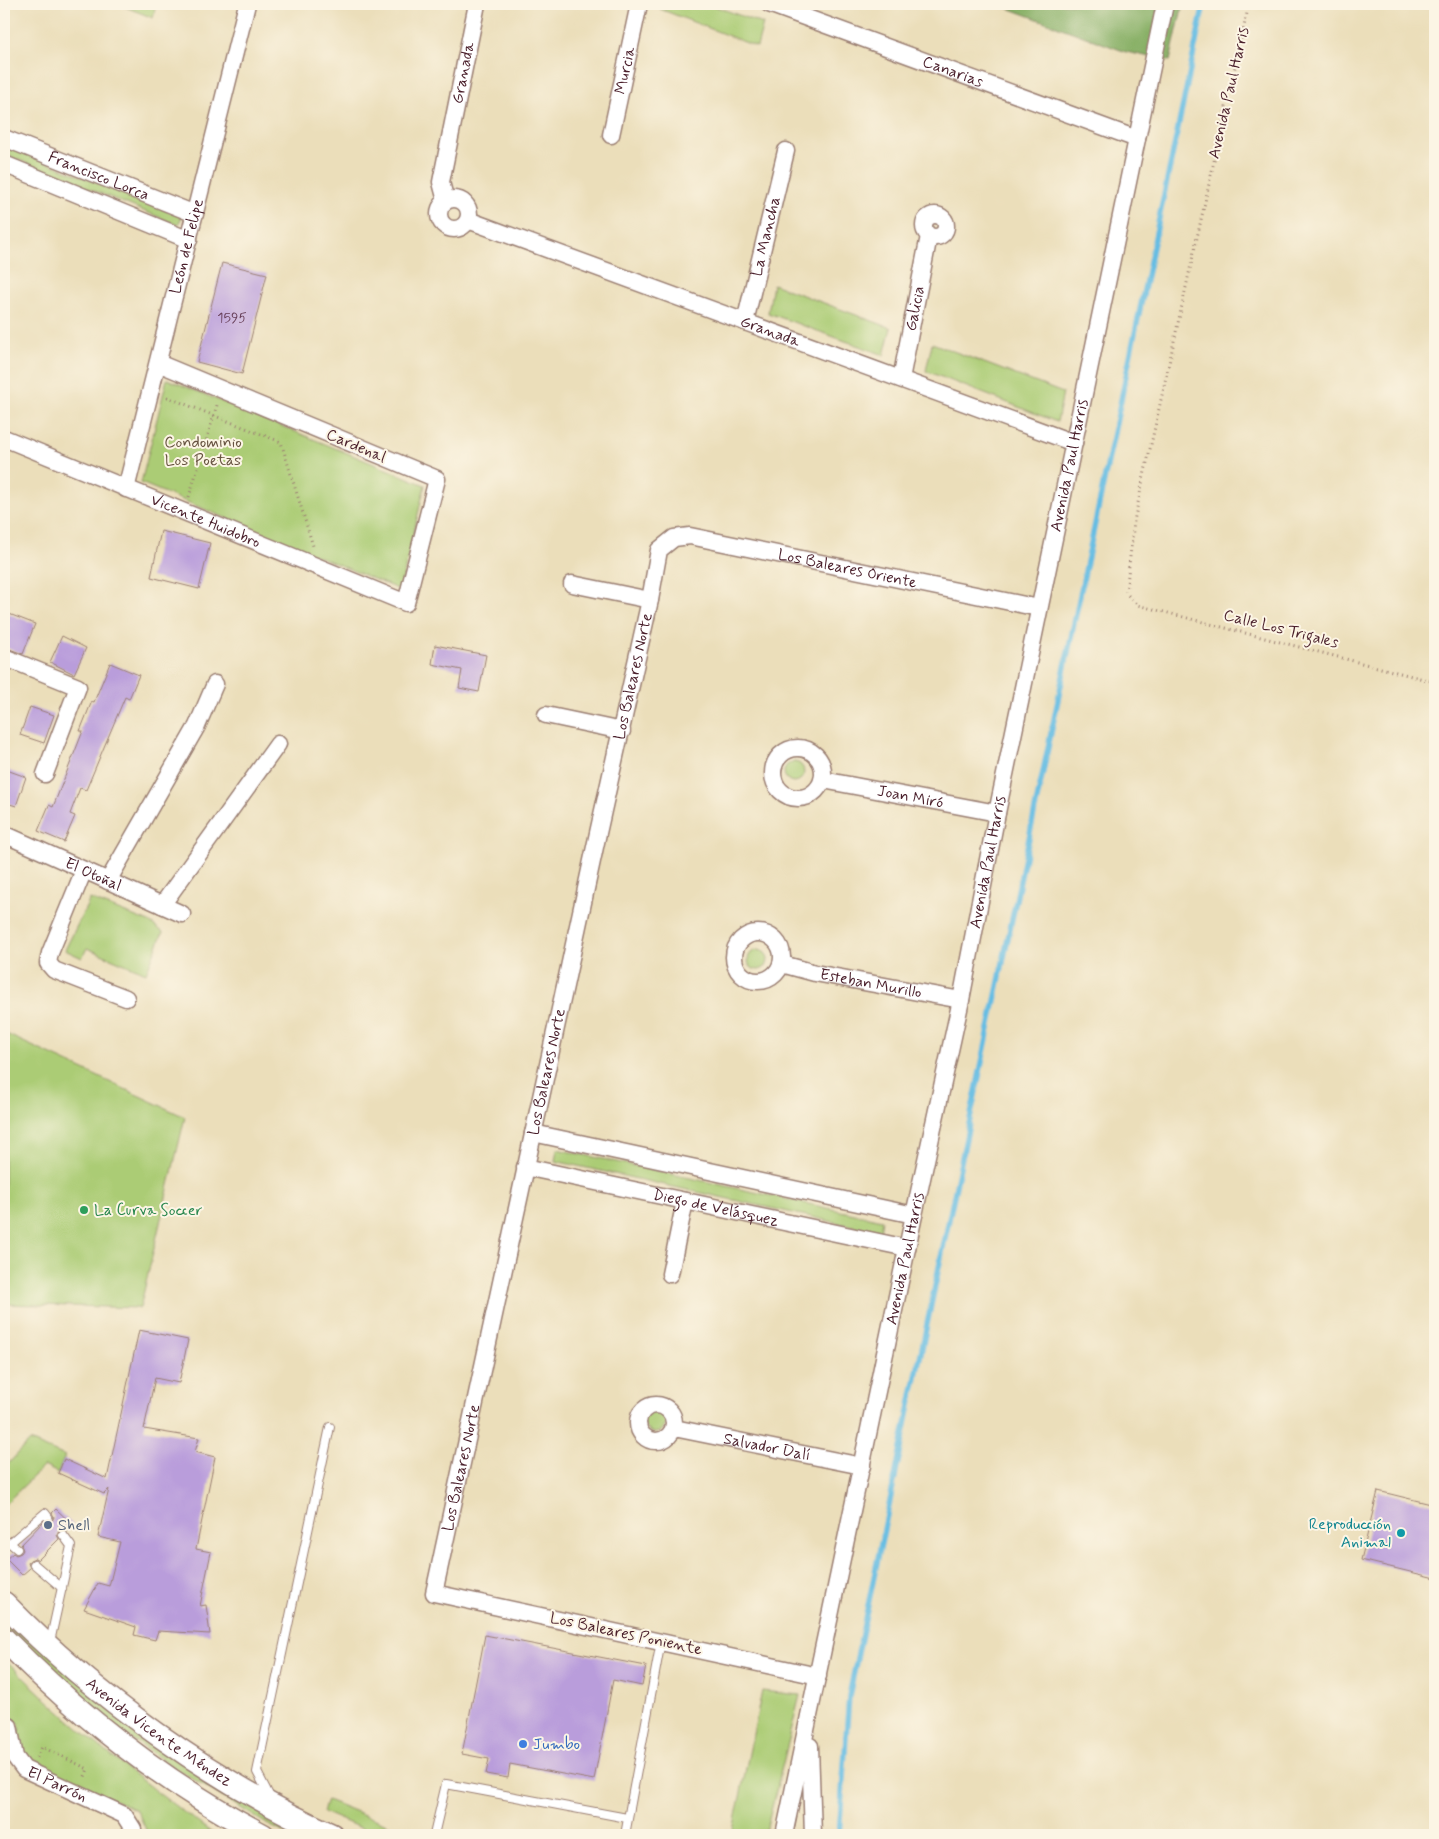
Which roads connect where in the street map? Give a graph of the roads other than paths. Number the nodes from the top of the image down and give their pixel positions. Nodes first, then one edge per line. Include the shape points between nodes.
1 (247, 4) edge
2 (477, 4) edge
3 (640, 4) edge
4 (769, 4) edge
5 (1165, 4) edge
6 (611, 136) dead end
7 (4, 138) edge
8 (1137, 139) junction
9 (786, 151) dead end
10 (4, 164) edge
11 (446, 201) junction
12 (195, 214) junction
13 (468, 220) junction
14 (929, 236) dead end
15 (189, 240) junction
16 (745, 322) junction
17 (158, 363) junction
18 (901, 380) junction
19 (4, 438) edge
20 (1074, 443) junction
21 (126, 488) junction
22 (659, 550) joint
23 (572, 584) dead end
24 (650, 600) junction
25 (406, 603) joint
26 (1039, 608) junction
27 (4, 657) edge
28 (215, 684) dead end
29 (546, 715) dead end
30 (622, 731) junction
31 (278, 744) dead end
32 (45, 774) dead end
33 (823, 780) dead end
34 (997, 813) junction
35 (4, 834) edge
36 (84, 870) junction
37 (108, 881) junction
38 (162, 905) junction
39 (182, 914) dead end
40 (782, 964) dead end
41 (126, 998) dead end
42 (961, 1000) junction
43 (533, 1132) junction
44 (525, 1168) junction
45 (685, 1201) junction
46 (914, 1214) junction
47 (907, 1248) junction
48 (670, 1274) dead end
49 (330, 1428) dead end
50 (674, 1428) dead end
51 (862, 1466) junction
52 (48, 1517) dead end
53 (63, 1535) dead end
54 (7, 1543) edge
55 (17, 1548) dead end
56 (34, 1564) dead end
57 (62, 1588) junction
58 (434, 1593) joint
59 (4, 1603) edge
60 (4, 1639) edge
61 (661, 1641) junction
62 (49, 1647) junction
63 (818, 1676) junction
64 (808, 1722) junction
65 (4, 1723) edge
66 (9, 1762) edge
67 (274, 1806) junction
68 (628, 1818) junction
69 (132, 1832) edge
70 (263, 1835) edge
71 (332, 1835) edge
72 (434, 1835) edge
73 (625, 1835) edge
74 (784, 1835) edge
75 (813, 1835) edge

1 - 12 street, León de Felipe
2 - 11 street, Granada via 442,182
3 - 6 street, Murcia
4 - 8 street, Canarias
5 - 8 street, Avenida Paul Harris
7 - 12 street, Francisco Lorca
8 - 20 street, Avenida Paul Harris
9 - 16 street, La Mancha
10 - 15 street, Francisco Lorca
11 - 13 street via 464,202 469,210
11 - 13 street, Granada via 439,210 442,225 457,230
12 - 15 street, León de Felipe
13 - 16 street, Granada
14 - 18 street, Galicia
15 - 17 street, León de Felipe
16 - 18 street, Granada
17 - 21 street, León de Felipe
17 - 25 street, Cardenal via 437,479
18 - 20 street, Granada
19 - 21 street, Vicente Huidobro
20 - 26 street, Avenida Paul Harris
21 - 25 street, Vicente Huidobro
22 - 24 street, Los Baleares Norte
22 - 26 street, Los Baleares Oriente via 674,538 690,536
23 - 24 street
24 - 30 street, Los Baleares Norte
26 - 34 street, Avenida Paul Harris
27 - 32 street via 78,687
28 - 37 street via 197,726
29 - 30 street
30 - 43 street, Los Baleares Norte
31 - 38 street
33 - 34 street, Joan Miró
34 - 42 street, Avenida Paul Harris
35 - 36 street, El Otoñal
36 - 37 street, El Otoñal
36 - 41 street via 48,963 54,970
37 - 38 street, El Otoñal
38 - 39 street, El Otoñal
40 - 42 street, Esteban Murillo
42 - 46 street, Avenida Paul Harris
43 - 44 street, Los Baleares Norte
43 - 46 street
44 - 45 street, Diego de Velásquez
44 - 58 street, Los Baleares Norte
45 - 47 street, Diego de Velásquez
45 - 48 street
46 - 47 street, Avenida Paul Harris
47 - 51 street, Avenida Paul Harris
49 - 67 lane via 257,1772
50 - 51 street, Salvador Dalí
51 - 63 street, Avenida Paul Harris
52 - 54 lane via 45,1513
53 - 57 lane via 71,1546
54 - 55 lane
56 - 57 lane
57 - 62 lane
58 - 61 street, Los Baleares Poniente
59 - 62 main road, Avenida Vicente Méndez
60 - 70 main road, Avenida Vicente Méndez via 54,1687 128,1748 210,1804
61 - 63 street, Los Baleares Poniente
61 - 68 lane
62 - 67 main road, Avenida Vicente Méndez via 180,1749
63 - 64 street, Avenida Paul Harris
64 - 74 street, Avenida Paul Harris
64 - 75 street, Avenida Paul Harris
65 - 66 street, El Parrón via 10,1726
66 - 69 street, El Parrón via 124,1815
67 - 71 main road, Avenida Vicente Méndez
68 - 72 lane via 446,1784
68 - 73 lane

